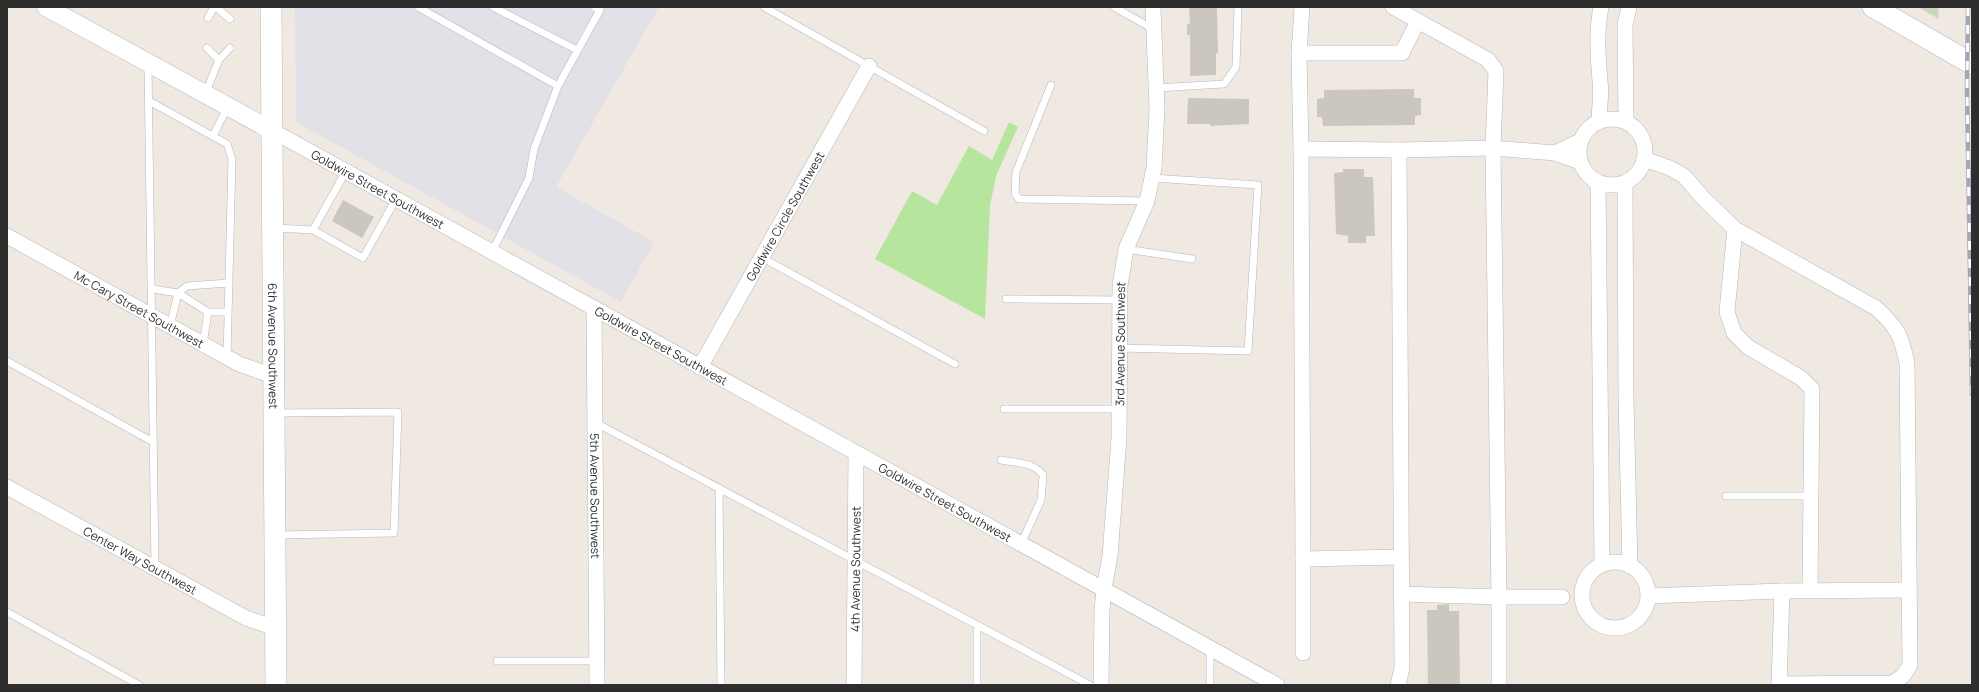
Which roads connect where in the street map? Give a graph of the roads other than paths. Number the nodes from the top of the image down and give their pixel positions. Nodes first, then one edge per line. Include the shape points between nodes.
1 (46, 7) edge
2 (215, 7) edge
3 (271, 7) edge
4 (418, 7) edge
5 (493, 7) edge
6 (764, 7) edge
7 (1114, 7) edge
8 (1153, 7) edge
9 (1238, 7) edge
10 (1302, 7) edge
11 (1393, 7) edge
12 (1601, 7) edge
13 (1628, 7) edge
14 (1873, 7) edge
15 (598, 8) edge
16 (208, 18) dead end
17 (230, 19) dead end
18 (1418, 21) junction
19 (1153, 29) junction
20 (207, 48) dead end
21 (230, 48) dead end
22 (577, 50) junction
23 (1299, 53) junction
24 (219, 60) junction
25 (148, 63) junction
26 (1972, 64) edge
27 (869, 66) junction
28 (1051, 85) dead end
29 (558, 86) junction
30 (1156, 88) junction
31 (205, 94) junction
32 (149, 100) junction
33 (228, 106) junction
34 (1599, 122) junction
35 (1626, 122) junction
36 (271, 130) junction
37 (984, 131) dead end
38 (213, 136) junction
39 (1580, 141) junction
40 (1493, 148) junction
41 (1301, 150) junction
42 (1399, 150) junction
43 (1555, 153) junction
44 (1644, 159) junction
45 (1580, 162) junction
46 (346, 171) junction
47 (1152, 178) junction
48 (1598, 183) junction
49 (1626, 183) junction
50 (396, 198) junction
51 (1146, 202) junction
52 (272, 228) junction
53 (1735, 229) junction
54 (313, 230) junction
55 (7, 236) edge
56 (1126, 249) junction
57 (492, 252) junction
58 (761, 257) junction
59 (1192, 259) dead end
60 (229, 283) junction
61 (152, 289) junction
62 (178, 293) junction
63 (1006, 299) dead end
64 (1120, 300) junction
65 (594, 308) junction
66 (208, 312) junction
67 (228, 312) junction
68 (152, 316) junction
69 (170, 326) junction
70 (203, 344) junction
71 (1119, 348) junction
72 (227, 358) junction
73 (7, 361) edge
74 (955, 364) dead end
75 (700, 367) junction
76 (273, 376) junction
77 (1004, 409) dead end
78 (1120, 409) junction
79 (273, 413) junction
80 (596, 423) junction
81 (153, 442) junction
82 (856, 453) junction
83 (1001, 460) dead end
84 (7, 487) edge
85 (719, 488) junction
86 (1726, 496) dead end
87 (1811, 496) junction
88 (275, 535) junction
89 (1021, 544) junction
90 (1400, 557) junction
91 (1303, 559) junction
92 (854, 560) junction
93 (1602, 564) junction
94 (1630, 566) junction
95 (155, 568) junction
96 (1583, 587) junction
97 (1104, 589) junction
98 (1909, 590) junction
99 (1782, 591) junction
100 (1810, 591) junction
101 (1401, 594) junction
102 (1649, 596) junction
103 (1499, 597) junction
104 (1562, 597) junction
105 (1584, 606) junction
106 (7, 612) edge
107 (977, 625) junction
108 (275, 628) junction
109 (1210, 648) junction
110 (1303, 653) dead end
111 (497, 661) dead end
112 (597, 661) junction
113 (139, 685) edge
114 (276, 685) edge
115 (597, 685) edge
116 (721, 685) edge
117 (854, 685) edge
118 (977, 685) edge
119 (1090, 685) edge
120 (1101, 685) edge
121 (1210, 685) edge
122 (1277, 685) edge
123 (1398, 685) edge
124 (1499, 685) edge

1 - 25 street, Goldwire Street Southwest
2 - 16 lane
2 - 17 lane
3 - 36 main road, 6th Avenue Southwest
4 - 29 lane
5 - 22 lane
6 - 27 lane
7 - 19 lane
8 - 19 street, 3rd Avenue Southwest
9 - 30 lane via 1236,67 1224,84
10 - 23 street
11 - 18 street
12 - 34 street via 1597,24 1597,58 1601,83
13 - 35 street via 1625,25
14 - 26 main road
15 - 22 lane
18 - 23 street via 1402,53
18 - 40 street via 1488,60 1496,71
19 - 30 street, 3rd Avenue Southwest
20 - 24 lane
21 - 24 lane
22 - 29 lane
23 - 41 street
24 - 31 lane
25 - 31 street, Goldwire Street Southwest
25 - 32 lane
27 - 37 lane
27 - 58 street, Goldwire Circle Southwest
28 - 51 lane via 1016,172 1015,194 1019,199
29 - 57 lane via 534,149 529,178
30 - 47 street, 3rd Avenue Southwest
31 - 33 street, Goldwire Street Southwest
32 - 38 lane
32 - 61 lane
33 - 36 street, Goldwire Street Southwest
33 - 38 lane
34 - 35 street via 1615,119
34 - 39 street via 1586,131
35 - 44 street via 1642,137
36 - 46 street, Goldwire Street Southwest
36 - 52 main road, 6th Avenue Southwest
38 - 60 lane via 227,144 232,159
39 - 43 street
39 - 45 street
40 - 42 street
40 - 43 street
40 - 103 street
41 - 42 street
41 - 91 street
42 - 90 street
43 - 45 street
44 - 49 street via 1641,169
44 - 53 street via 1684,176
45 - 48 street via 1584,172
46 - 50 street, Goldwire Street Southwest
46 - 54 lane
47 - 51 street, 3rd Avenue Southwest
47 - 71 lane via 1258,185 1248,351
48 - 49 street via 1613,186
48 - 93 street
49 - 94 street via 1626,398
50 - 54 lane via 362,258
50 - 57 street, Goldwire Street Southwest
51 - 56 street, 3rd Avenue Southwest
52 - 54 lane
52 - 76 main road, 6th Avenue Southwest
53 - 87 street via 1728,312 1734,333 1748,347 1801,378 1812,390
53 - 98 street via 1876,308 1893,324 1902,341 1907,363
55 - 68 street, Mc Cary Street Southwest
56 - 59 lane
56 - 64 street, 3rd Avenue Southwest
57 - 65 street, Goldwire Street Southwest
58 - 74 lane
58 - 75 street, Goldwire Circle Southwest
60 - 62 lane via 187,286
60 - 67 lane
61 - 62 lane
61 - 68 lane
62 - 66 lane
62 - 69 lane
63 - 64 lane
64 - 71 street, 3rd Avenue Southwest
65 - 75 street, Goldwire Street Southwest
65 - 80 street, 5th Avenue Southwest
66 - 67 lane
66 - 70 lane
67 - 72 lane
68 - 69 street, Mc Cary Street Southwest
68 - 81 lane
69 - 70 street, Mc Cary Street Southwest
70 - 72 street, Mc Cary Street Southwest
71 - 78 street, 3rd Avenue Southwest
72 - 76 street, Mc Cary Street Southwest
73 - 81 lane
75 - 82 street, Goldwire Street Southwest
76 - 79 main road, 6th Avenue Southwest
77 - 78 lane
78 - 97 street, 3rd Avenue Southwest via 1110,556
79 - 88 main road, 6th Avenue Southwest
79 - 88 lane via 398,412 394,533
80 - 85 lane
80 - 112 street, 5th Avenue Southwest
81 - 95 lane
82 - 89 street, Goldwire Street Southwest
82 - 92 street, 4th Avenue Southwest
83 - 89 lane via 1029,464 1044,475 1041,500
84 - 95 street, Center Way Southwest
85 - 92 lane
85 - 116 lane
86 - 87 lane
87 - 100 street
88 - 108 main road, 6th Avenue Southwest
89 - 97 street, Goldwire Street Southwest
90 - 91 street
90 - 101 street
91 - 110 street
92 - 107 lane
92 - 117 street, 4th Avenue Southwest
93 - 94 street via 1613,562
93 - 96 street via 1586,579
94 - 102 street via 1642,576
95 - 108 street, Center Way Southwest via 246,618
96 - 104 street via 1569,591
96 - 105 street
97 - 109 street, Goldwire Street Southwest
97 - 120 street, 3rd Avenue Southwest
98 - 99 street via 1910,664 1903,676 1892,683 1779,684
98 - 100 street
99 - 100 street
99 - 102 street
101 - 103 street
101 - 123 street via 1402,668
102 - 105 street via 1642,616 1624,628 1613,629 1603,626 1593,620
103 - 104 street
103 - 124 street
104 - 105 street
106 - 113 lane
107 - 118 lane
107 - 119 lane
108 - 114 main road, 6th Avenue Southwest
109 - 121 lane
109 - 122 street, Goldwire Street Southwest
111 - 112 lane
112 - 115 street, 5th Avenue Southwest

